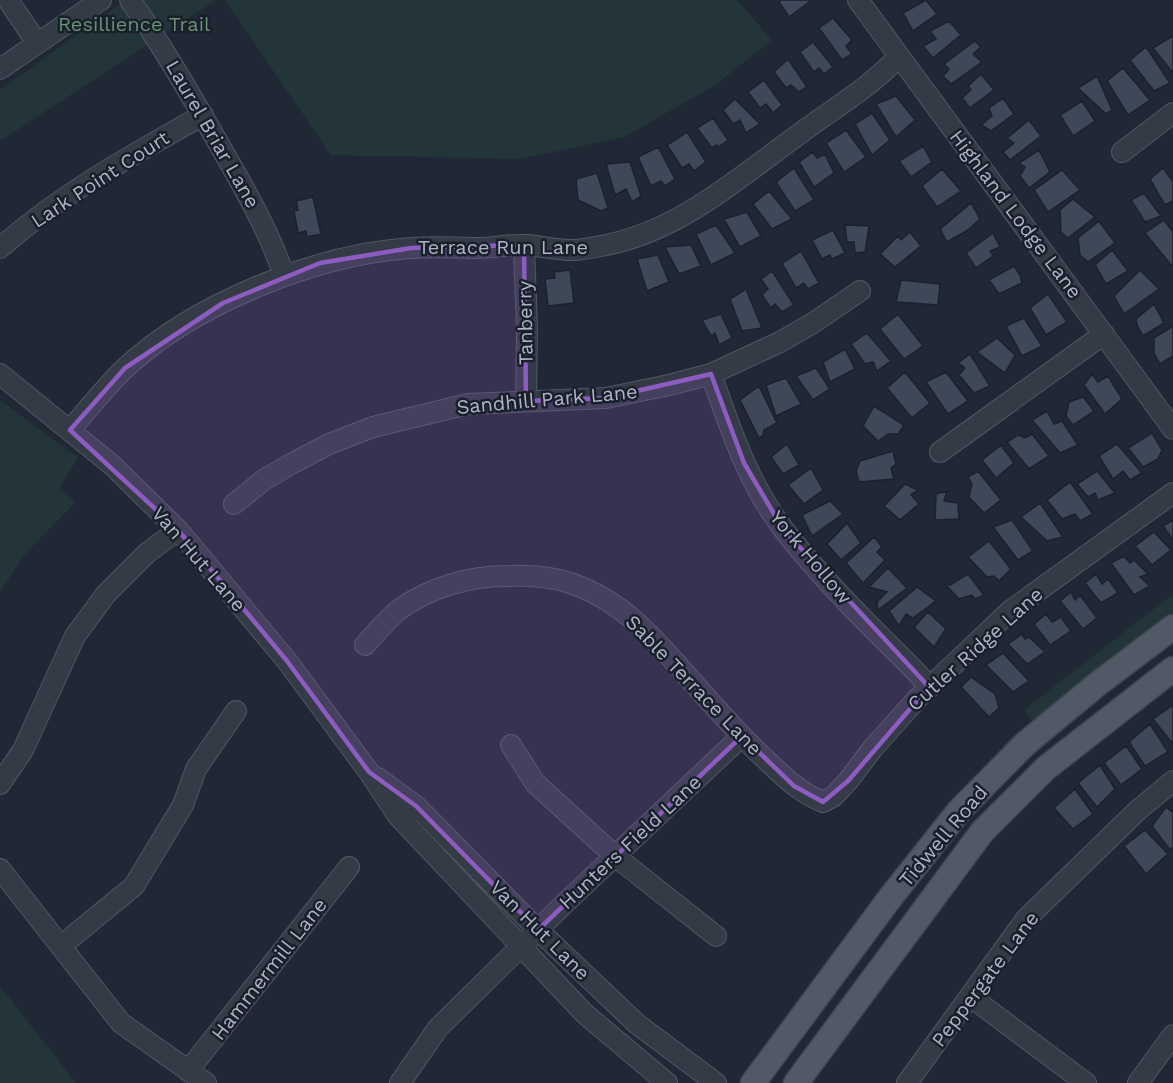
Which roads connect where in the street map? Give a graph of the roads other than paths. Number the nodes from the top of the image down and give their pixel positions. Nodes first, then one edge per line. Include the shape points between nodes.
1 (8, 0) edge
2 (101, 0) edge
3 (130, 0) edge
4 (858, 0) edge
5 (37, 43) junction
6 (899, 56) junction
7 (0, 69) edge
8 (1173, 113) edge
9 (203, 115) junction
10 (1122, 152) dead end
11 (524, 245) junction
12 (0, 248) edge
13 (284, 275) junction
14 (860, 291) dead end
15 (1104, 334) junction
16 (0, 374) edge
17 (711, 374) junction
18 (526, 401) junction
19 (1173, 429) edge
20 (70, 430) junction
21 (940, 452) dead end
22 (1173, 493) edge
23 (234, 504) dead end
24 (178, 530) junction
25 (1173, 627) edge
26 (365, 645) dead end
27 (1173, 669) edge
28 (929, 687) junction
29 (236, 711) dead end
30 (742, 736) junction
31 (511, 745) dead end
32 (369, 772) junction
33 (1173, 781) edge
34 (0, 784) edge
35 (823, 802) joint
36 (958, 811) junction
37 (982, 832) junction
38 (615, 856) junction
39 (349, 867) dead end
40 (0, 869) edge
41 (538, 930) junction
42 (716, 936) dead end
43 (60, 946) junction
44 (521, 947) junction
45 (971, 997) junction
46 (1173, 1035) edge
47 (188, 1071) junction
48 (206, 1083) edge
49 (400, 1083) edge
50 (667, 1083) edge
51 (716, 1083) edge
52 (753, 1083) edge
53 (796, 1083) edge
54 (907, 1083) edge
55 (1086, 1083) edge
56 (1138, 1083) edge

1 - 5 street
2 - 5 street
3 - 9 street, Laurel Briar Lane
4 - 6 street, Highland Lodge Lane
5 - 7 street
6 - 11 street, Terrace Run Lane via 883,74 742,178 673,220 603,246 573,250
6 - 15 street, Highland Lodge Lane
8 - 10 street
9 - 12 street, Lark Point Court via 64,198
9 - 13 street, Laurel Briar Lane via 258,211
11 - 13 street, Terrace Run Lane via 411,248 348,257
11 - 18 street, Tanberry
13 - 20 street, Terrace Run Lane via 223,303 153,346 111,382
14 - 17 street, Sandhill Park Lane via 780,342
15 - 19 street, Highland Lodge Lane
15 - 21 street
16 - 20 street, Van Hut Lane
17 - 18 street, Sandhill Park Lane via 606,398
17 - 28 street, York Hollow via 744,463 783,529
18 - 23 street, Sandhill Park Lane via 468,404 373,427 291,464
20 - 24 street, Van Hut Lane
22 - 28 street, Cutler Ridge Lane via 1019,604
24 - 32 street, Van Hut Lane via 287,661
24 - 34 street via 106,594 75,636 23,750
25 - 36 main road, Tidwell Road via 1025,744
26 - 30 street, Sable Terrace Lane via 400,609 431,591 494,576 555,579 598,595 636,621
27 - 37 main road, Tidwell Road via 1046,768
28 - 35 street, Cutler Ridge Lane via 848,781
29 - 43 street via 196,768 183,805 134,886
30 - 35 street, Sable Terrace Lane via 794,786
30 - 38 street, Hunters Field Lane
31 - 38 street via 535,783
32 - 41 street, Van Hut Lane via 416,806
32 - 44 street, Van Hut Lane via 398,816
33 - 45 street, Peppergate Lane via 1026,919
36 - 37 main road
36 - 52 main road, Tidwell Road
37 - 53 main road, Tidwell Road
38 - 41 street, Hunters Field Lane
38 - 42 street
39 - 47 street, Hammermill Lane
40 - 43 street
41 - 44 street, Hunters Field Lane
41 - 51 street, Van Hut Lane via 637,1024
43 - 47 street via 121,1023
44 - 49 street, Hunters Field Lane via 438,1028
44 - 50 street, Van Hut Lane via 585,1014
45 - 54 street, Peppergate Lane
45 - 55 street
46 - 56 street
47 - 48 street

